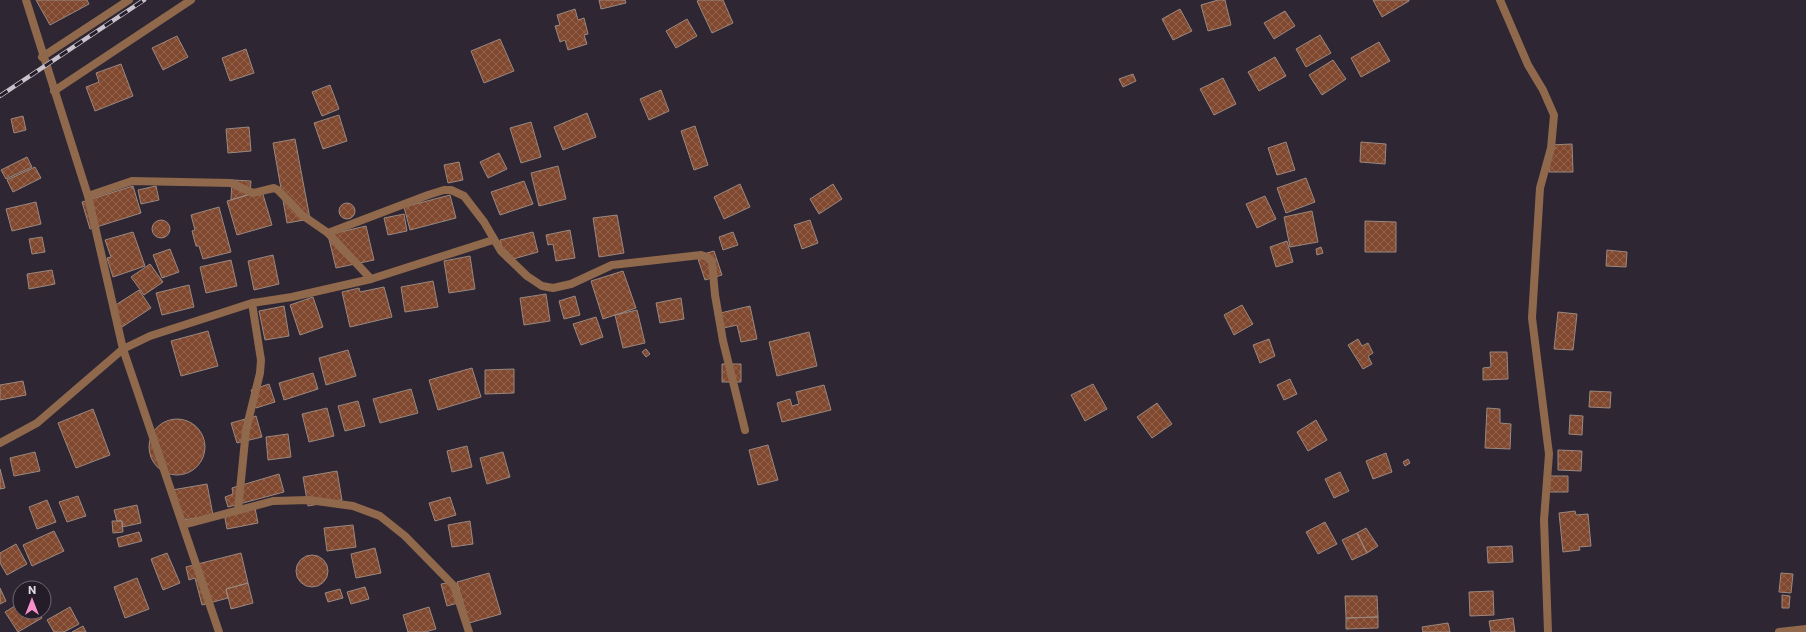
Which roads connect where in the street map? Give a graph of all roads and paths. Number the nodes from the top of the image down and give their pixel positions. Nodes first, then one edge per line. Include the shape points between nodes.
1 (26, 0) edge
2 (130, 0) edge
3 (191, 0) edge
4 (1500, 0) edge
5 (42, 56) junction
6 (54, 91) junction
7 (88, 196) junction
8 (328, 233) junction
9 (493, 240) junction
10 (371, 279) junction
11 (252, 304) junction
12 (123, 349) junction
13 (745, 430) dead end
14 (0, 443) edge
15 (238, 510) junction
16 (183, 525) junction
17 (1806, 629) edge
18 (219, 632) edge
19 (469, 632) edge
20 (1548, 632) edge
21 (1779, 632) edge

1 - 5 street
2 - 5 street
3 - 6 street
4 - 20 street via 1528,66 1543,90 1554,115 1552,148 1540,188 1532,318 1549,454 1544,520
5 - 6 street
6 - 7 street
7 - 8 street via 132,181 231,183 253,193 274,188 302,215
7 - 12 street
8 - 9 street via 428,195 451,190 464,196 484,222
8 - 10 street
9 - 10 street
9 - 13 street via 511,262 527,276 542,286 553,288 571,284 612,265 701,255 707,257 712,262 714,295 723,341
10 - 11 street
11 - 12 street via 150,336
11 - 15 street via 261,360 246,430
12 - 14 street via 37,423
12 - 16 street
15 - 16 street
15 - 19 street via 273,501 309,500 353,506 380,516 405,536 454,586
16 - 18 street
17 - 21 street

